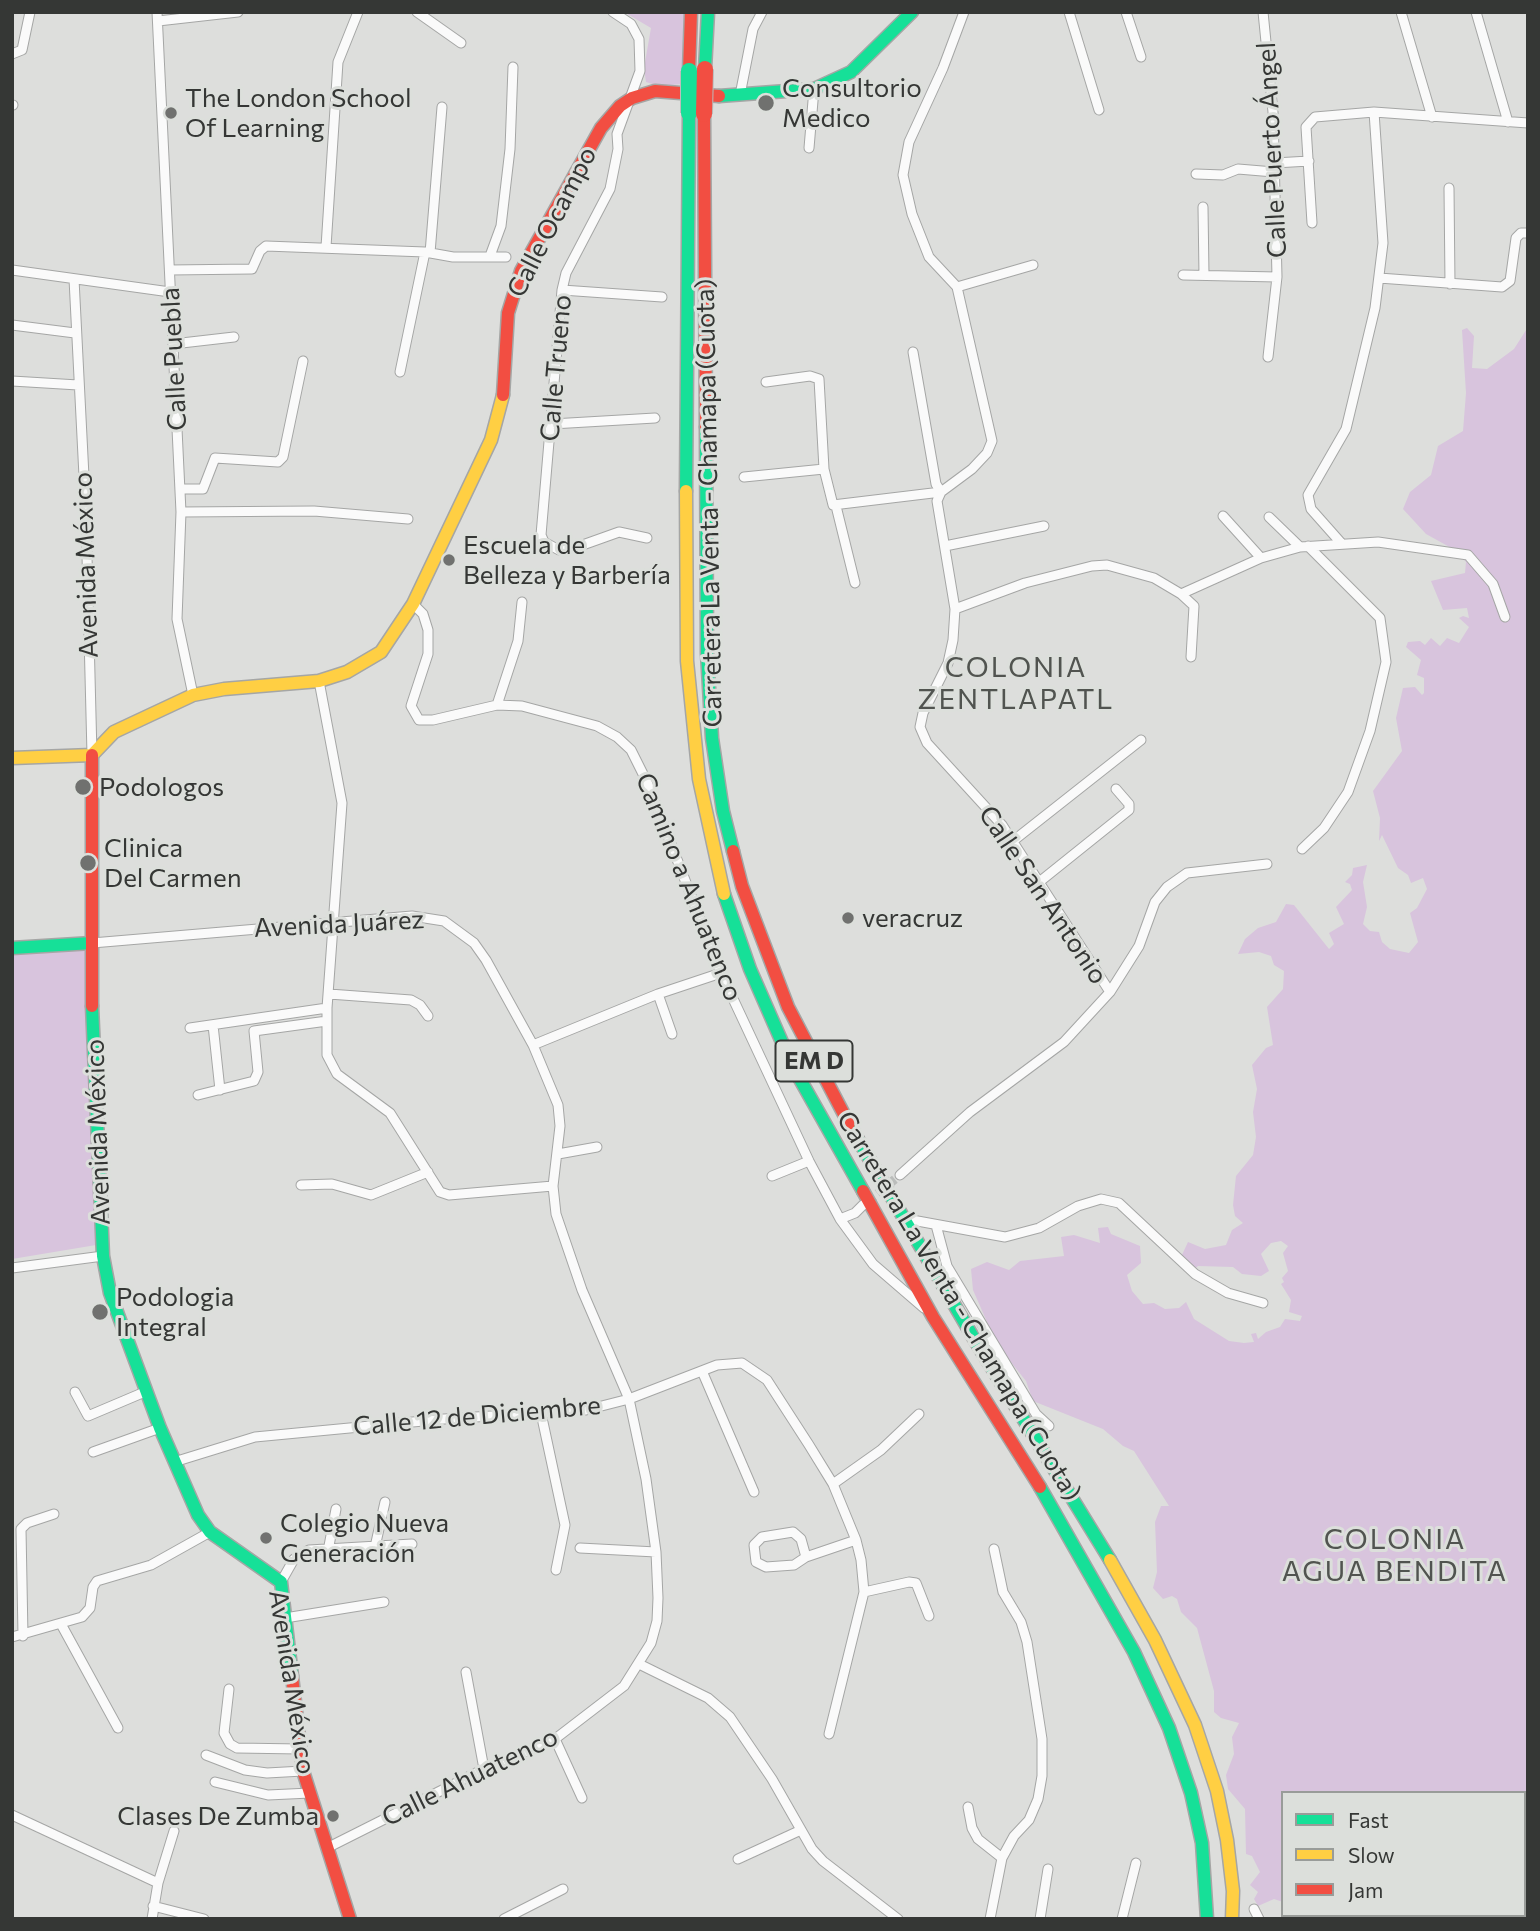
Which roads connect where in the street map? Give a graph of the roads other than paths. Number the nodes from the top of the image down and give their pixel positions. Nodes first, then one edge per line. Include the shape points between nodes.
1 (30, 12) edge
2 (238, 12) edge
3 (358, 12) edge
4 (417, 12) edge
5 (613, 12) edge
6 (708, 12) edge
7 (762, 12) edge
8 (912, 12) edge
9 (964, 12) edge
10 (1069, 12) edge
11 (1126, 12) edge
12 (1263, 12) edge
13 (1401, 12) edge
14 (1476, 12) edge
15 (690, 15) edge
16 (157, 16) edge
17 (461, 43) dead end
18 (12, 54) edge
19 (1141, 57) dead end
20 (513, 67) dead end
21 (697, 70) junction
22 (814, 89) junction
23 (740, 94) junction
24 (632, 98) junction
25 (442, 107) dead end
26 (1098, 110) dead end
27 (1374, 112) junction
28 (696, 113) junction
29 (1432, 117) junction
30 (1508, 122) junction
31 (1528, 123) edge
32 (809, 148) dead end
33 (1309, 161) junction
34 (1274, 167) junction
35 (1196, 174) dead end
36 (1449, 188) dead end
37 (1203, 207) dead end
38 (1312, 223) dead end
39 (1528, 233) edge
40 (326, 247) junction
41 (428, 253) junction
42 (490, 256) junction
43 (506, 257) dead end
44 (1032, 265) dead end
45 (12, 270) edge
46 (170, 270) junction
47 (1183, 275) dead end
48 (1204, 275) junction
49 (1277, 277) junction
50 (1379, 278) junction
51 (74, 279) junction
52 (1450, 284) junction
53 (957, 287) junction
54 (562, 290) junction
55 (170, 292) junction
56 (662, 297) dead end
57 (12, 325) edge
58 (75, 333) junction
59 (234, 337) dead end
60 (173, 344) junction
61 (913, 352) dead end
62 (1268, 357) dead end
63 (303, 361) dead end
64 (400, 372) dead end
65 (12, 381) edge
66 (766, 382) dead end
67 (78, 385) junction
68 (655, 418) dead end
69 (552, 425) junction
70 (824, 468) junction
71 (744, 477) dead end
72 (180, 489) junction
73 (941, 492) junction
74 (836, 506) junction
75 (181, 512) junction
76 (1223, 516) dead end
77 (1269, 517) dead end
78 (408, 519) dead end
79 (1044, 526) dead end
80 (647, 538) dead end
81 (1342, 544) junction
82 (945, 546) junction
83 (1304, 547) junction
84 (1261, 558) junction
85 (855, 583) dead end
86 (1181, 594) junction
87 (522, 602) dead end
88 (413, 604) junction
89 (956, 609) junction
90 (1505, 617) dead end
91 (1191, 657) dead end
92 (318, 681) junction
93 (193, 695) junction
94 (498, 705) junction
95 (1141, 740) dead end
96 (92, 754) junction
97 (12, 758) edge
98 (1116, 789) dead end
99 (1013, 841) junction
100 (1303, 849) dead end
101 (1268, 864) dead end
102 (1038, 883) junction
103 (334, 924) junction
104 (92, 943) junction
105 (12, 948) edge
106 (722, 972) junction
107 (1110, 992) junction
108 (328, 994) junction
109 (657, 994) junction
110 (327, 1008) junction
111 (428, 1016) dead end
112 (327, 1021) junction
113 (213, 1025) junction
114 (190, 1028) dead end
115 (672, 1034) dead end
116 (533, 1045) junction
117 (220, 1090) junction
118 (198, 1096) dead end
119 (597, 1147) dead end
120 (558, 1154) junction
121 (809, 1161) junction
122 (428, 1172) junction
123 (900, 1175) tunnel mouth
124 (772, 1176) dead end
125 (301, 1185) dead end
126 (553, 1186) junction
127 (863, 1205) tunnel mouth
128 (855, 1213) junction
129 (870, 1213) tunnel mouth
130 (840, 1219) junction
131 (912, 1220) dead end
132 (936, 1225) junction
133 (103, 1256) junction
134 (12, 1268) edge
135 (1263, 1303) dead end
136 (933, 1317) junction
137 (702, 1371) junction
138 (147, 1391) junction
139 (75, 1392) dead end
140 (629, 1399) junction
141 (541, 1413) junction
142 (919, 1414) dead end
143 (1049, 1426) dead end
144 (160, 1428) junction
145 (93, 1452) dead end
146 (174, 1462) junction
147 (833, 1484) junction
148 (754, 1492) dead end
149 (386, 1502) dead end
150 (336, 1508) dead end
151 (54, 1514) dead end
152 (210, 1532) junction
153 (856, 1540) junction
154 (412, 1544) dead end
155 (375, 1547) junction
156 (580, 1548) dead end
157 (994, 1549) dead end
158 (328, 1551) junction
159 (656, 1552) junction
160 (806, 1557) junction
161 (556, 1570) dead end
162 (281, 1583) junction
163 (864, 1592) junction
164 (384, 1602) dead end
165 (929, 1616) dead end
166 (285, 1618) junction
167 (61, 1624) junction
168 (23, 1636) junction
169 (12, 1637) edge
170 (639, 1664) junction
171 (466, 1672) dead end
172 (229, 1689) dead end
173 (118, 1728) dead end
174 (829, 1734) dead end
175 (555, 1739) junction
176 (300, 1749) junction
177 (206, 1755) dead end
178 (484, 1769) junction
179 (303, 1771) junction
180 (215, 1782) dead end
181 (310, 1793) junction
182 (582, 1798) dead end
183 (968, 1807) dead end
184 (12, 1815) edge
185 (802, 1830) junction
186 (174, 1831) dead end
187 (327, 1848) junction
188 (1002, 1858) junction
189 (738, 1859) dead end
190 (1136, 1863) dead end
191 (1048, 1869) dead end
192 (158, 1883) junction
193 (563, 1889) dead end
194 (153, 1906) junction
195 (1254, 1909) dead end
196 (897, 1918) edge
197 (152, 1919) edge
198 (204, 1919) edge
199 (350, 1919) edge
200 (504, 1919) edge
201 (888, 1919) edge
202 (990, 1919) edge
203 (1040, 1919) edge
204 (1122, 1919) edge
205 (1207, 1919) edge
206 (1232, 1919) edge
207 (1259, 1919) edge

1 - 18 street via 22,50
2 - 16 street
3 - 40 street via 338,62
4 - 17 street
5 - 24 street, Calle Trueno via 631,24 639,39 640,71
6 - 21 main road, Carretera La Venta - Chamapa (Cuota) / EM D
7 - 23 street via 752,29
8 - 22 main road via 851,72
9 - 53 street via 903,164 923,244 933,263
10 - 26 street
11 - 19 street
12 - 34 street, Calle Puerto Ángel
13 - 29 street
14 - 30 street
15 - 21 main road, Carretera La Venta - Chamapa (Cuota) / EM D
16 - 46 street, Calle Puebla
20 - 42 street via 501,226
21 - 28 main road, Carretera La Venta - Chamapa (Cuota) / EM D, bridge
22 - 23 main road
22 - 32 street
23 - 24 main road via 655,91
24 - 54 street, Calle Trueno via 617,134 610,189 566,273
24 - 88 main road, Calle Ocampo via 601,128 521,271 508,313 503,400 495,429
25 - 41 street
27 - 29 street
27 - 33 street via 1310,120 1306,127
27 - 50 street via 1383,243
28 - 136 main road, Carretera La Venta - Chamapa (Cuota) / EM D via 685,564 692,721 709,832 735,930 792,1065
28 - 206 main road, Carretera La Venta - Chamapa (Cuota) / EM D via 712,738 723,811 742,886 788,1007 838,1105 1155,1640 1195,1725 1217,1791 1228,1852
29 - 30 street
30 - 31 street
33 - 34 street
33 - 38 street
34 - 35 street
34 - 49 street, Calle Puerto Ángel
36 - 52 street
37 - 48 street
39 - 52 street via 1516,238 1506,286
40 - 41 street
40 - 46 street via 266,246 247,270
41 - 42 street
41 - 64 street
42 - 43 street
44 - 53 street
45 - 51 street
46 - 55 street, Calle Puebla
47 - 48 street, Calle Puerto Ángel
48 - 49 street, Calle Puerto Ángel
49 - 62 street
50 - 52 street
50 - 81 street via 1368,346 1346,429 1308,495 1311,509
51 - 55 street
51 - 58 street, Avenida México
53 - 73 street via 992,441 972,469
54 - 56 street
54 - 69 street, Calle Trueno
55 - 60 street, Calle Puebla
57 - 58 street
58 - 67 street, Avenida México
59 - 60 street
60 - 72 street, Calle Puebla
61 - 73 street, Calle San Antonio
63 - 72 street via 283,457 272,462 215,458 203,489
65 - 67 street
66 - 70 street via 810,376 819,379
67 - 96 street, Avenida México
68 - 69 street
69 - 80 street, Calle Trueno via 541,525 544,542 567,550 619,531
70 - 71 street
70 - 74 street via 831,502
72 - 75 street, Calle Puebla
73 - 74 street
73 - 82 street, Calle San Antonio via 937,511
74 - 85 street
75 - 78 street via 314,510
75 - 93 street, Calle Puebla via 177,619
76 - 84 street
77 - 83 street
79 - 82 street
81 - 83 street
81 - 90 street via 1378,542 1468,555 1493,584
82 - 89 street, Calle San Antonio
83 - 84 street
83 - 100 street via 1380,618 1386,662 1370,731 1348,792
84 - 86 street
86 - 89 street via 1154,578 1107,565 1056,573
86 - 91 street via 1195,612
87 - 94 street via 518,641
88 - 92 main road, Calle Ocampo via 381,652 346,672
88 - 94 street, Camino a Ahuatenco via 423,614 428,630 428,654 411,706 414,716 433,720
89 - 99 street, Calle San Antonio via 948,663 920,727 927,743
92 - 93 main road, Calle Ocampo via 224,688
92 - 103 street via 342,803
93 - 96 main road, Calle Ocampo via 114,732
94 - 106 street, Camino a Ahuatenco via 539,708 587,723 617,737 631,750
95 - 99 street
96 - 97 main road
96 - 104 main road, Avenida México
98 - 102 street via 1129,810
99 - 102 street, Calle San Antonio
101 - 107 street via 1187,873 1167,887 1155,902 1139,946
102 - 107 street, Calle San Antonio
103 - 104 street, Avenida Juárez
103 - 108 street
103 - 116 street, Avenida Juárez via 412,916 456,927 486,960
104 - 105 main road, Avenida Juárez
104 - 133 main road, Avenida México
106 - 109 street
106 - 121 street, Camino a Ahuatenco
107 - 123 street via 1063,1042 970,1112
108 - 110 street
108 - 111 street via 411,1000
109 - 115 street
109 - 116 street
110 - 112 street
110 - 113 street
112 - 117 street via 254,1031 257,1077 249,1084
112 - 122 street via 327,1055 337,1074 390,1113
113 - 114 street
113 - 117 street
116 - 120 street, Avenida Juárez via 558,1105
117 - 118 street
119 - 120 street
120 - 126 street, Avenida Juárez
121 - 124 street
121 - 130 street, Camino a Ahuatenco
122 - 125 street via 371,1195 332,1184
122 - 126 street via 436,1188 449,1195
126 - 140 street, Avenida Juárez via 562,1238
127 - 128 street
128 - 129 street
128 - 130 street
130 - 136 street, Camino a Ahuatenco via 873,1264
131 - 132 street
132 - 135 street via 1005,1237 1039,1228 1101,1199 1119,1203 1195,1273 1228,1293
132 - 143 street via 947,1266 1036,1414
133 - 134 street
133 - 138 main road, Avenida México via 110,1293
136 - 205 main road, Carretera La Venta - Chamapa (Cuota) / EM D via 1101,1591 1169,1728 1202,1843
137 - 140 street, Calle 12 de Diciembre
137 - 147 street, Calle 12 de Diciembre via 730,1362 754,1368 767,1380
137 - 148 street
138 - 139 street via 88,1416
138 - 144 main road, Avenida México
140 - 141 street, Calle 12 de Diciembre via 586,1410
140 - 159 street, Avenida Juárez
141 - 146 street, Calle 12 de Diciembre via 255,1437
141 - 161 street via 565,1525
142 - 147 street via 881,1450
144 - 145 street
144 - 146 main road, Avenida México
146 - 152 main road, Avenida México
147 - 153 street, Calle 12 de Diciembre
149 - 155 street
150 - 158 street
151 - 168 street via 27,1523 21,1530
152 - 162 main road, Avenida México
152 - 167 street via 151,1565 97,1581 87,1614
153 - 160 street
153 - 163 street, Calle 12 de Diciembre
154 - 155 street
155 - 158 street
156 - 159 street
157 - 188 street via 1003,1592 1027,1642 1042,1739 1038,1799
158 - 162 street via 300,1553
159 - 170 street, Avenida Juárez via 657,1621
160 - 160 street via 794,1565 761,1566 754,1557 754,1545 762,1537 793,1532 801,1539
162 - 166 main road, Avenida México
163 - 165 street via 916,1583
163 - 174 street, Calle 12 de Diciembre
164 - 166 street
166 - 176 main road, Avenida México
167 - 168 street
167 - 173 street
168 - 169 street
170 - 175 street, Calle Ahuatenco via 624,1686
170 - 185 street via 708,1698 730,1717
171 - 178 street
172 - 176 street via 224,1733 230,1744
175 - 178 street, Calle Ahuatenco
175 - 182 street
176 - 179 main road, Avenida México
177 - 179 street via 245,1770
178 - 187 street, Calle Ahuatenco
179 - 181 main road, Avenida México
180 - 181 street via 268,1795
181 - 187 main road, Avenida México
183 - 188 street via 978,1839
184 - 192 street
185 - 189 street
185 - 196 street via 823,1861
186 - 192 street
187 - 199 main road, Avenida México
188 - 202 street
190 - 204 street
191 - 203 street
192 - 194 street
193 - 200 street
194 - 197 street
194 - 198 street
195 - 207 street
196 - 201 street

